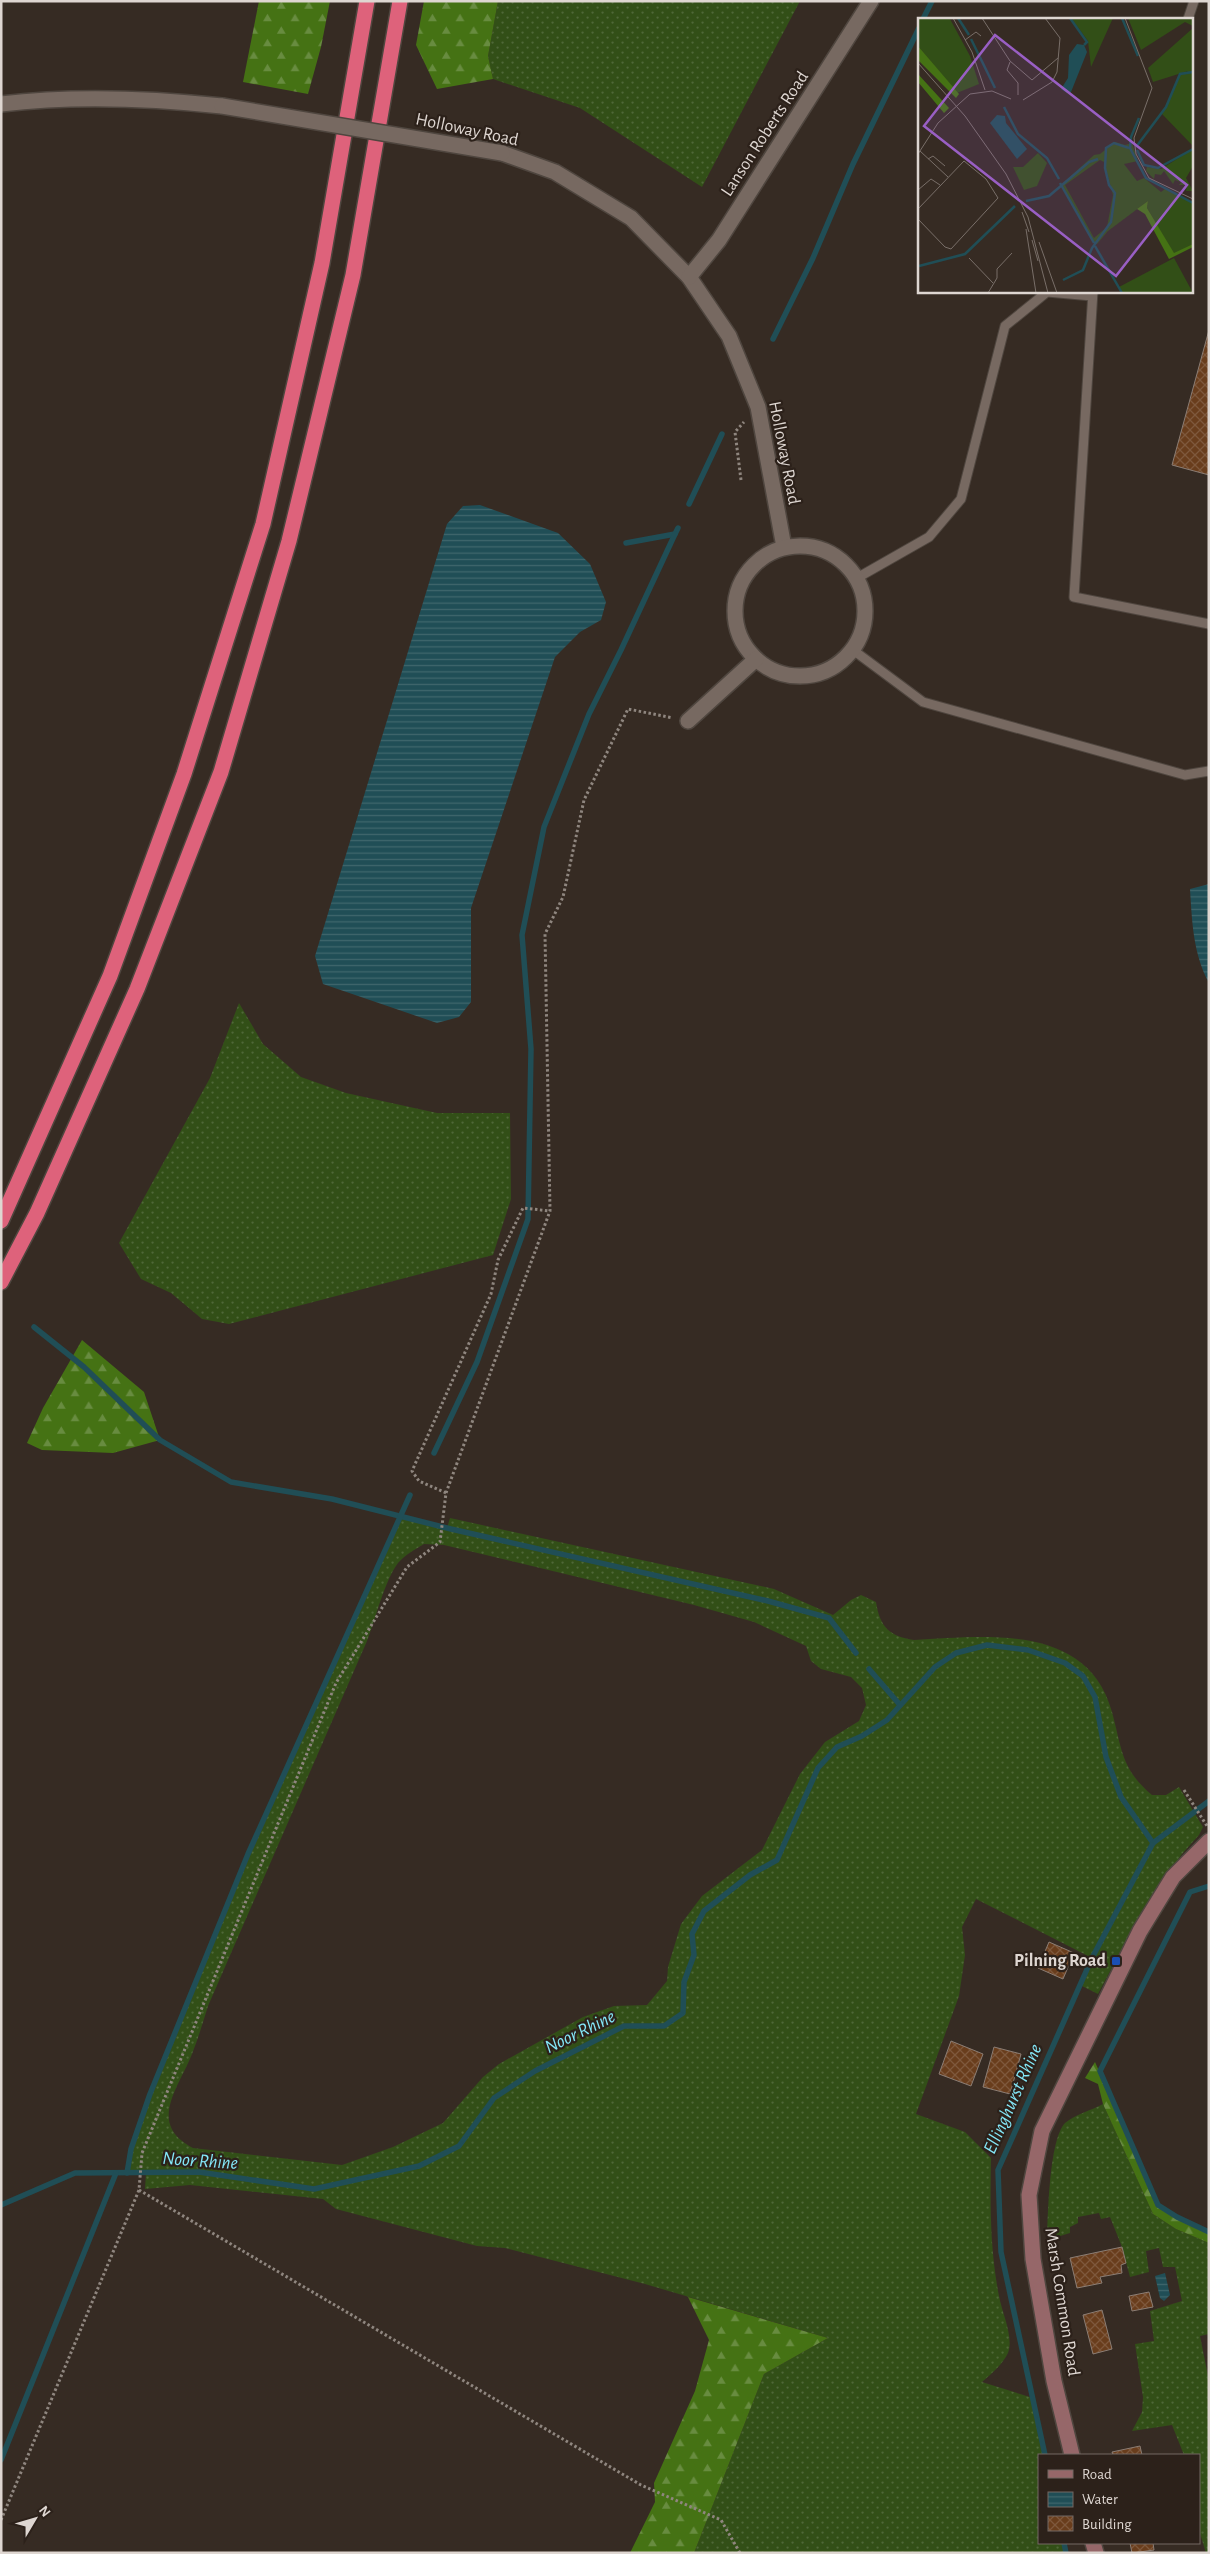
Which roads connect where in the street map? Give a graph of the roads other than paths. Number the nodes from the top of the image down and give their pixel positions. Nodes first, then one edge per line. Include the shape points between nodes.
1 (367, 1) edge
2 (400, 1) edge
3 (1194, 1) edge
4 (865, 3) edge
5 (1188, 18) edge
6 (1, 104) edge
7 (689, 277) junction
8 (1093, 294) edge
9 (784, 547) junction
10 (857, 578) junction
11 (1209, 624) edge
12 (853, 650) junction
13 (756, 659) junction
14 (688, 721) road end
15 (1209, 770) edge
16 (1, 1221) edge
17 (1, 1282) edge
18 (1209, 1841) edge
19 (1072, 2454) edge

1 - 16 highway via 322,263 263,524 184,774 110,976
2 - 17 highway via 353,275 289,541 221,772 137,989 38,1213
3 - 5 lane
4 - 7 street, Lanson Roberts Road via 719,240
6 - 7 street, Holloway Road, bridge via 41,99 118,97 222,106 502,152 555,172 631,218
7 - 9 street, Holloway Road via 729,336 758,407
8 - 10 lane via 1047,292 1005,326 961,499 929,537
8 - 11 lane via 1074,596
9 - 10 street via 805,545 826,550 844,562
9 - 13 street via 765,555 750,568 737,595 736,624 743,643
10 - 12 street via 864,596 866,615 862,633
12 - 13 street via 837,665 817,674 802,676 774,671
12 - 15 lane via 923,702 1185,775
13 - 14 street
18 - 19 main road, Marsh Common Road via 1173,1877 1140,1931 1042,2131 1029,2195 1033,2259 1054,2381

